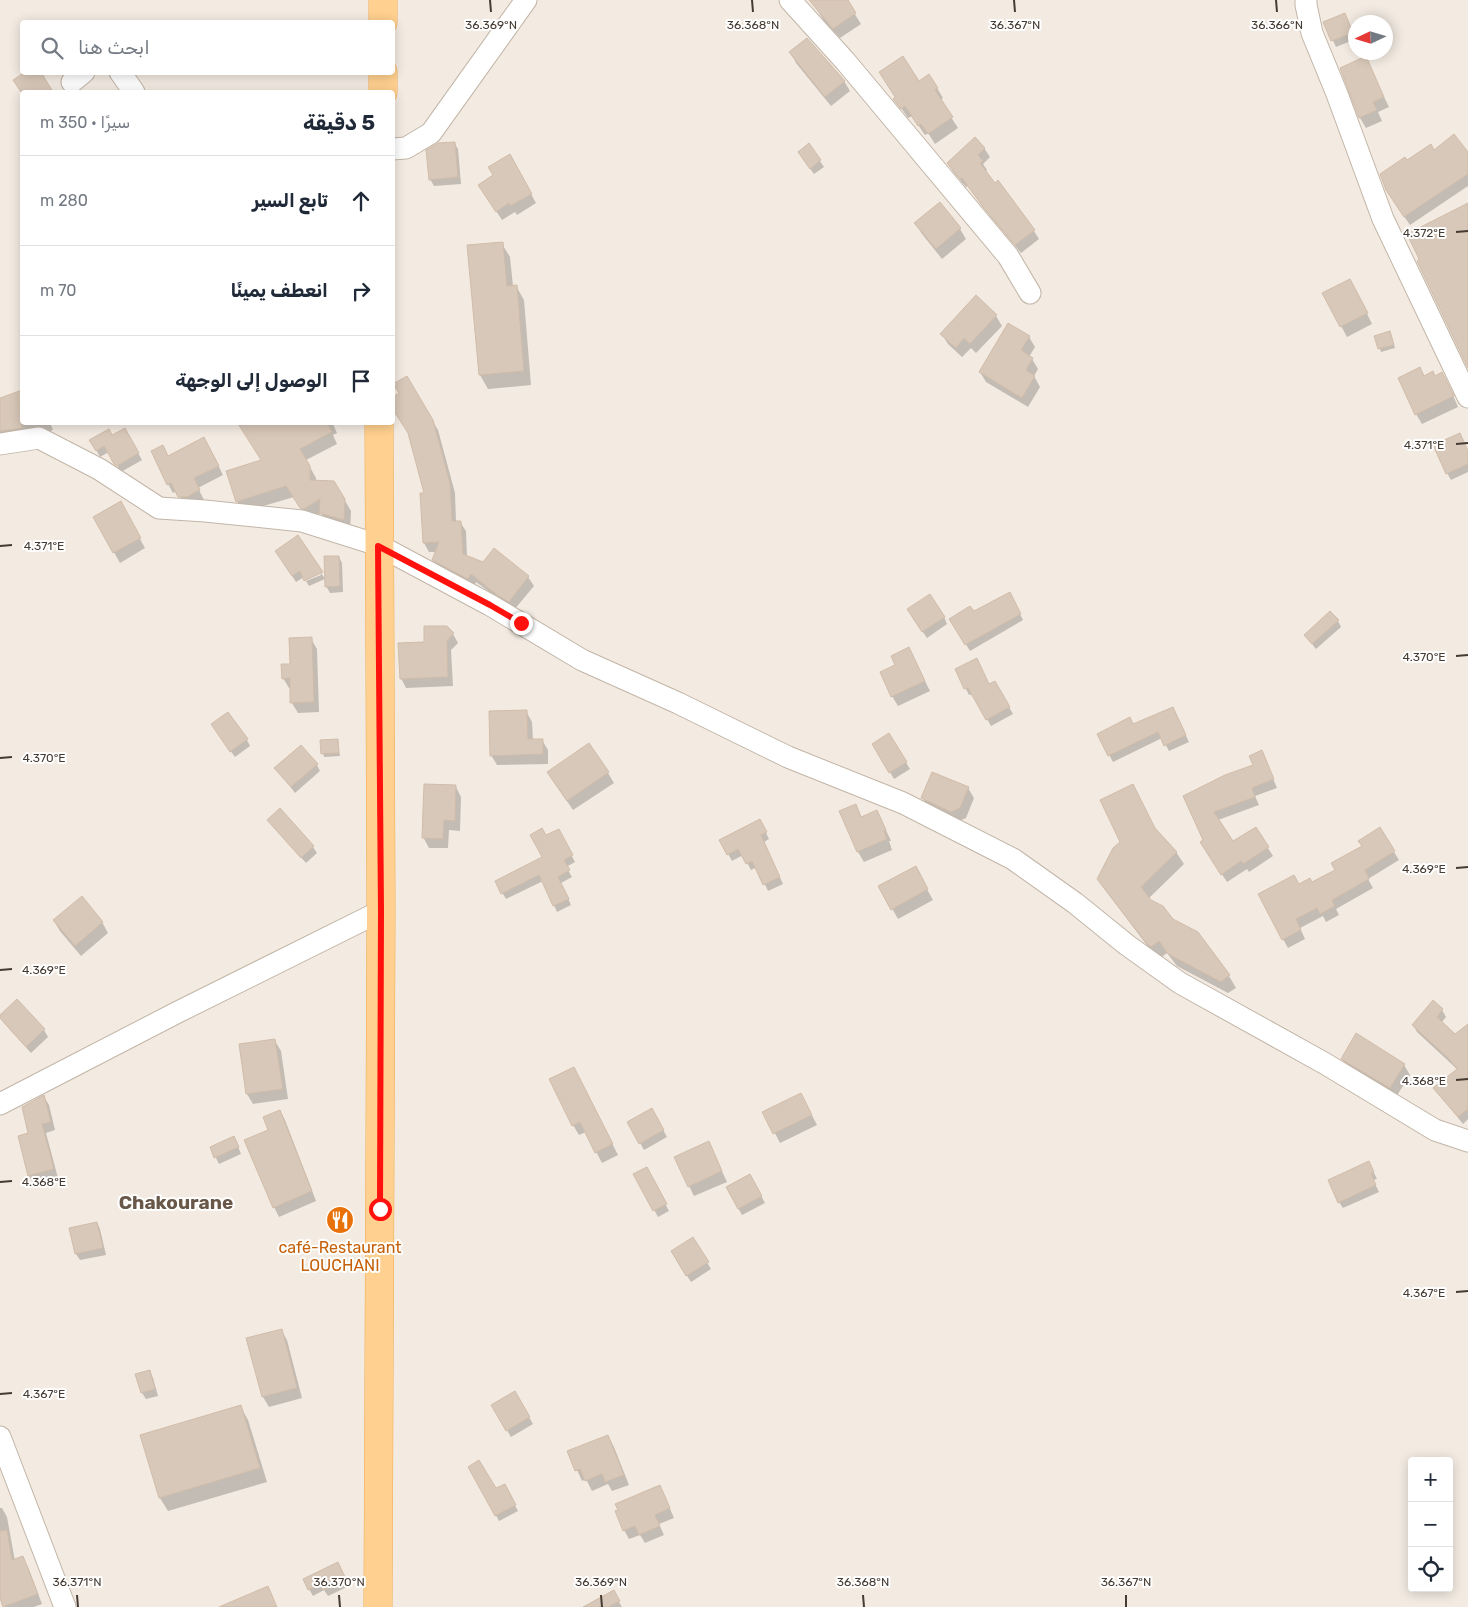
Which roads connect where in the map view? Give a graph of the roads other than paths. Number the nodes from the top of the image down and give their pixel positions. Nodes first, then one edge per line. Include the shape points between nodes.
1 (383, 0) edge
2 (526, 0) edge
3 (790, 0) edge
4 (1306, 0) edge
5 (383, 20) edge
6 (122, 75) edge
7 (383, 75) edge
8 (133, 90) edge
9 (383, 90) edge
10 (395, 149) edge
11 (1030, 293) dead end
12 (1468, 397) edge
13 (379, 425) edge
14 (0, 444) edge
15 (378, 546) junction
16 (381, 911) junction
17 (0, 1104) edge
18 (1468, 1141) edge
19 (0, 1437) edge
20 (65, 1607) edge
21 (378, 1607) edge

1 - 5 main road
2 - 10 street via 431,133 406,148
3 - 11 street via 1008,256
4 - 12 street via 1312,33 1383,219
6 - 8 street
7 - 9 main road
13 - 15 main road
14 - 15 street via 39,438 99,469 159,508 302,521
15 - 16 main road
15 - 18 street via 490,605 582,660 788,757 902,803 1013,859 1180,983 1324,1063 1435,1130
16 - 17 street
16 - 21 main road
19 - 20 street

